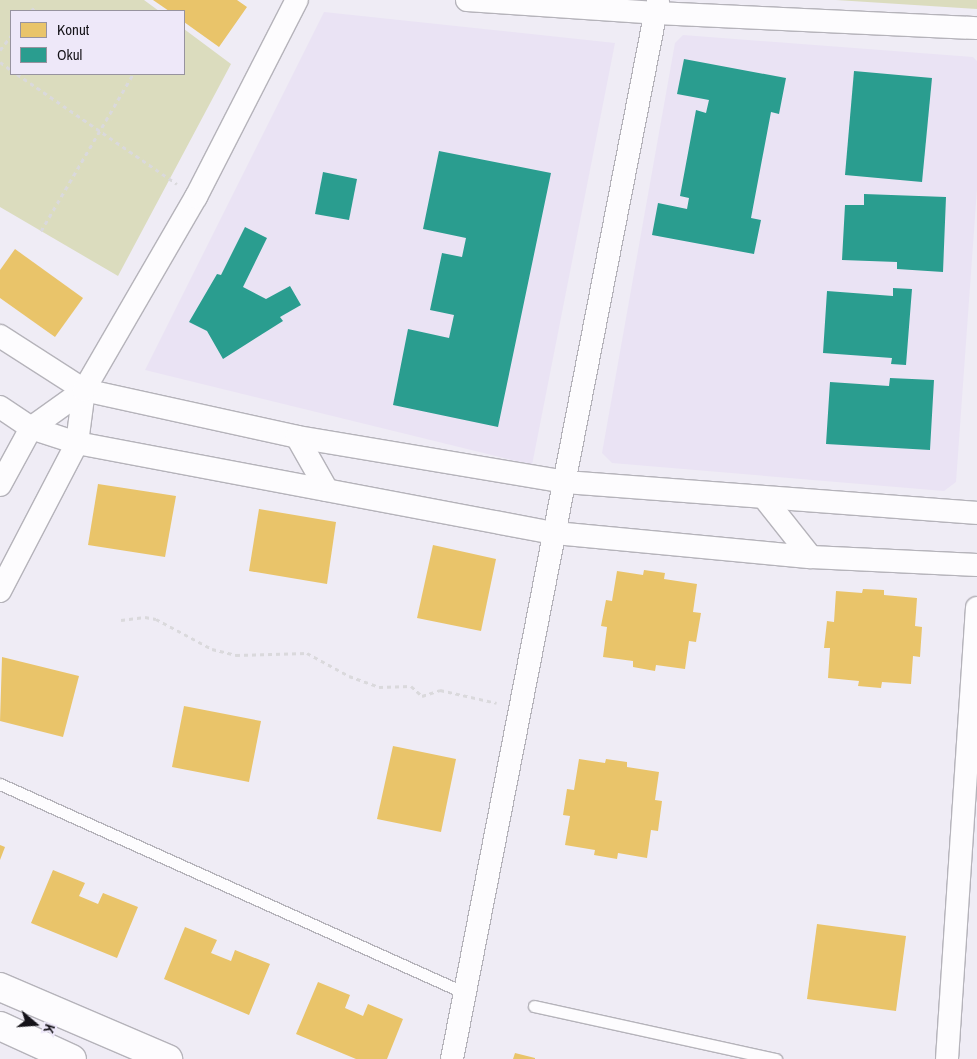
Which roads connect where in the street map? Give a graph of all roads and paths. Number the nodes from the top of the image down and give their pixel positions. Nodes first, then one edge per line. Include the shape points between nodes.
1 (297, 0) edge
2 (467, 0) edge
3 (35, 7) dead end
4 (657, 7) edge
5 (32, 10) edge
6 (977, 28) edge
7 (10, 37) edge
8 (0, 50) edge
9 (18, 75) edge
10 (132, 75) edge
11 (100, 131) junction
12 (196, 197) junction
13 (41, 231) dead end
14 (0, 336) edge
15 (84, 390) junction
16 (0, 407) edge
17 (31, 428) junction
18 (297, 437) junction
19 (77, 443) junction
20 (566, 482) junction
21 (0, 485) edge
22 (327, 490) junction
23 (766, 499) junction
24 (977, 513) edge
25 (555, 533) junction
26 (811, 557) junction
27 (977, 565) edge
28 (0, 591) edge
29 (977, 608) edge
30 (121, 620) dead end
31 (520, 709) junction
32 (0, 784) edge
33 (0, 987) edge
34 (464, 993) junction
35 (534, 1006) dead end
36 (0, 1026) edge
37 (72, 1059) edge
38 (168, 1059) edge
39 (452, 1059) edge
40 (776, 1059) edge
41 (947, 1059) edge

1 - 12 street
2 - 4 street
3 - 5 path
4 - 6 street
4 - 20 street
7 - 8 path
9 - 11 path
10 - 11 path
11 - 12 path
11 - 13 path
12 - 15 street
14 - 15 street
15 - 17 street
15 - 18 street
15 - 19 street
16 - 17 street
17 - 19 street
17 - 21 street
18 - 20 street
18 - 22 street
19 - 22 street
19 - 28 street
20 - 23 street
20 - 25 street
22 - 25 street
23 - 24 street
23 - 26 street
25 - 26 street
25 - 31 street
26 - 27 street
29 - 41 street
30 - 31 path via 145,617 156,620 212,649 236,655 307,653 349,676 379,687 411,686 422,696 440,690
31 - 34 street
32 - 34 lane
33 - 38 main road
34 - 39 street
35 - 40 lane
36 - 37 main road

